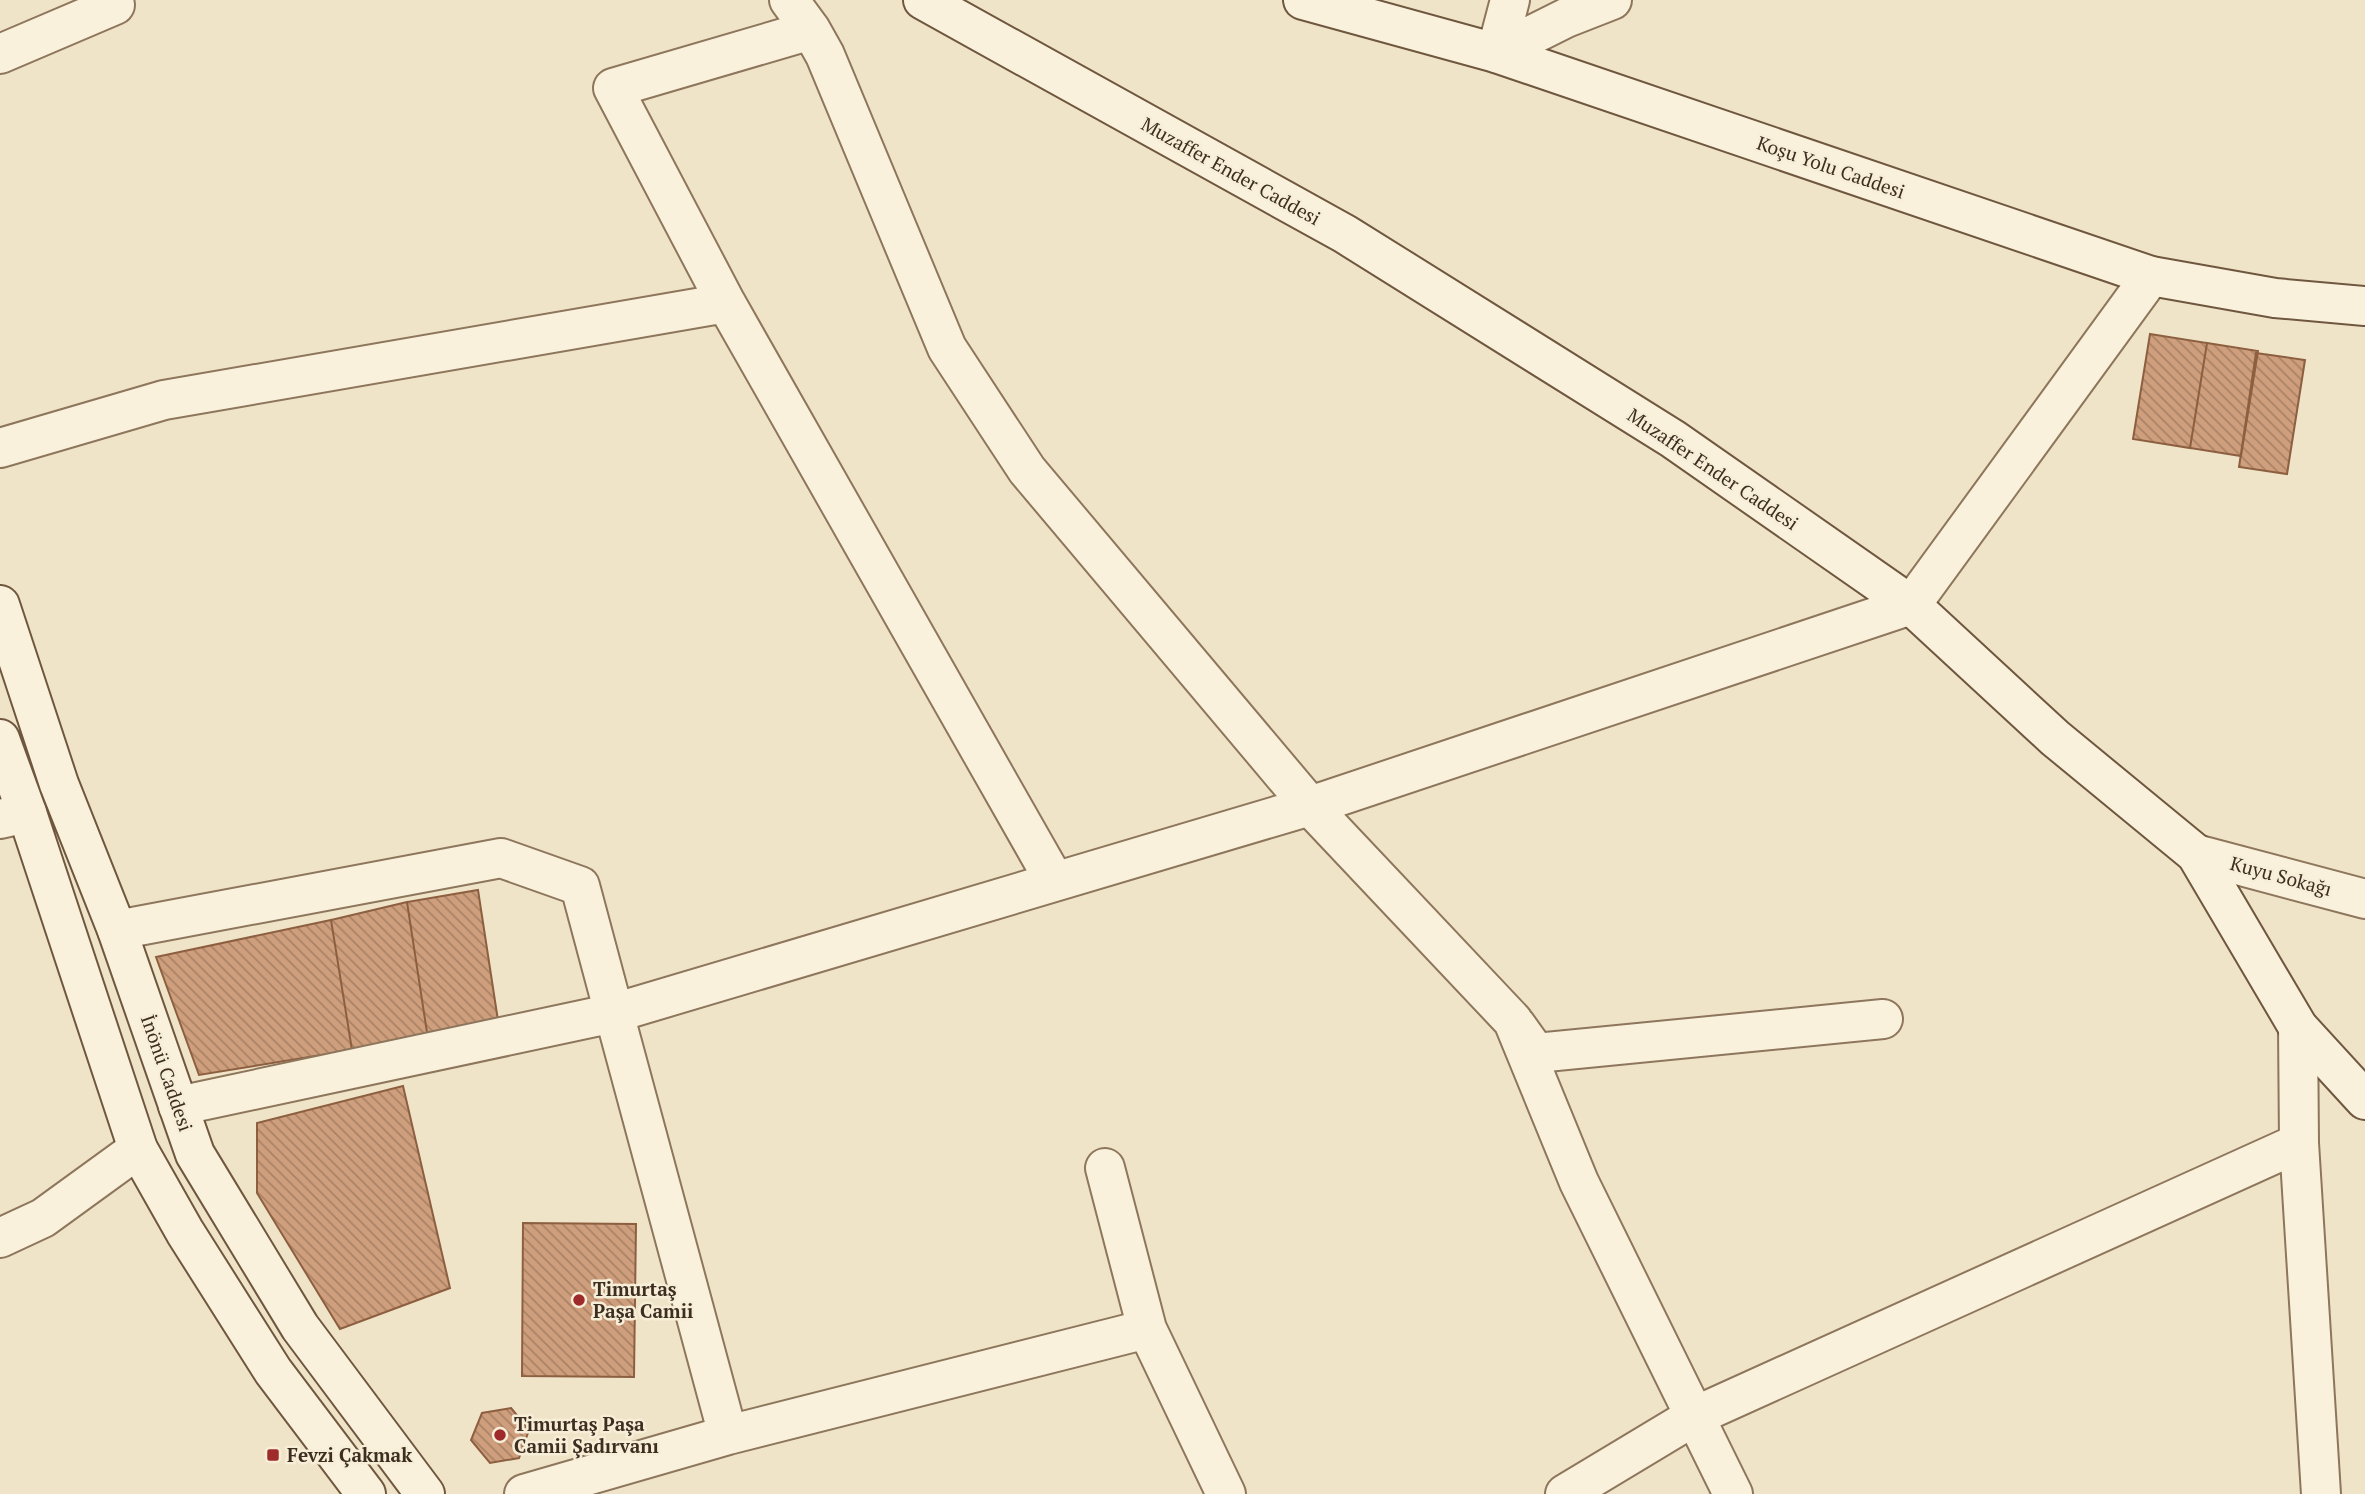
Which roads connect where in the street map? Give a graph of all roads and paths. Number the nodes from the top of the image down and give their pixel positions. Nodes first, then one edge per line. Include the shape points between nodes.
1 (789, 0) edge
2 (923, 0) edge
3 (1303, 0) edge
4 (1510, 0) edge
5 (1612, 0) edge
6 (115, 5) dead end
7 (811, 30) junction
8 (1496, 53) junction
9 (0, 54) edge
10 (2151, 276) junction
11 (726, 303) junction
12 (2365, 306) edge
13 (0, 448) edge
14 (0, 605) edge
15 (1911, 606) junction
16 (0, 739) edge
17 (1310, 806) junction
18 (14, 816) edge
19 (2196, 853) junction
20 (1054, 880) junction
21 (2365, 899) edge
22 (117, 930) junction
23 (614, 1013) junction
24 (1883, 1019) dead end
25 (1513, 1021) junction
26 (2298, 1027) junction
27 (2365, 1100) edge
28 (178, 1106) junction
29 (2299, 1143) junction
30 (138, 1149) junction
31 (1105, 1168) dead end
32 (0, 1238) edge
33 (1147, 1329) junction
34 (1693, 1417) junction
35 (728, 1435) junction
36 (366, 1494) edge
37 (425, 1494) edge
38 (524, 1494) edge
39 (1226, 1494) edge
40 (1565, 1494) edge
41 (1733, 1494) edge
42 (2321, 1494) edge

1 - 7 street
2 - 15 street, Muzaffer Ender Caddesi via 1345,234 1673,439
3 - 8 street, Koşu Yolu Caddesi
4 - 8 street
5 - 8 street
6 - 9 street
7 - 11 street via 613,88
7 - 17 street via 947,348 1027,470
8 - 10 street, Koşu Yolu Caddesi
10 - 12 street, Koşu Yolu Caddesi via 2275,298
10 - 15 street
11 - 13 street via 164,400
11 - 20 street
14 - 22 street, İnönü Caddesi via 59,784
15 - 17 street
15 - 19 street, Muzaffer Ender Caddesi via 2055,738
16 - 18 street
17 - 20 street
17 - 25 street
18 - 30 street
19 - 21 street, Kuyu Sokağı
19 - 26 street, Muzaffer Ender Caddesi
20 - 23 street
22 - 23 street via 501,858 580,886
22 - 28 street, İnönü Caddesi
23 - 28 street
23 - 35 street
24 - 25 street via 1536,1053
25 - 34 street via 1579,1182
26 - 27 street, Muzaffer Ender Caddesi
26 - 29 street
28 - 37 street, İnönü Caddesi via 195,1154 300,1327
29 - 34 street
29 - 42 street
30 - 32 street via 43,1217
30 - 36 street via 273,1371
31 - 33 street
33 - 35 street
33 - 39 street
34 - 40 street
34 - 41 street
35 - 38 street

